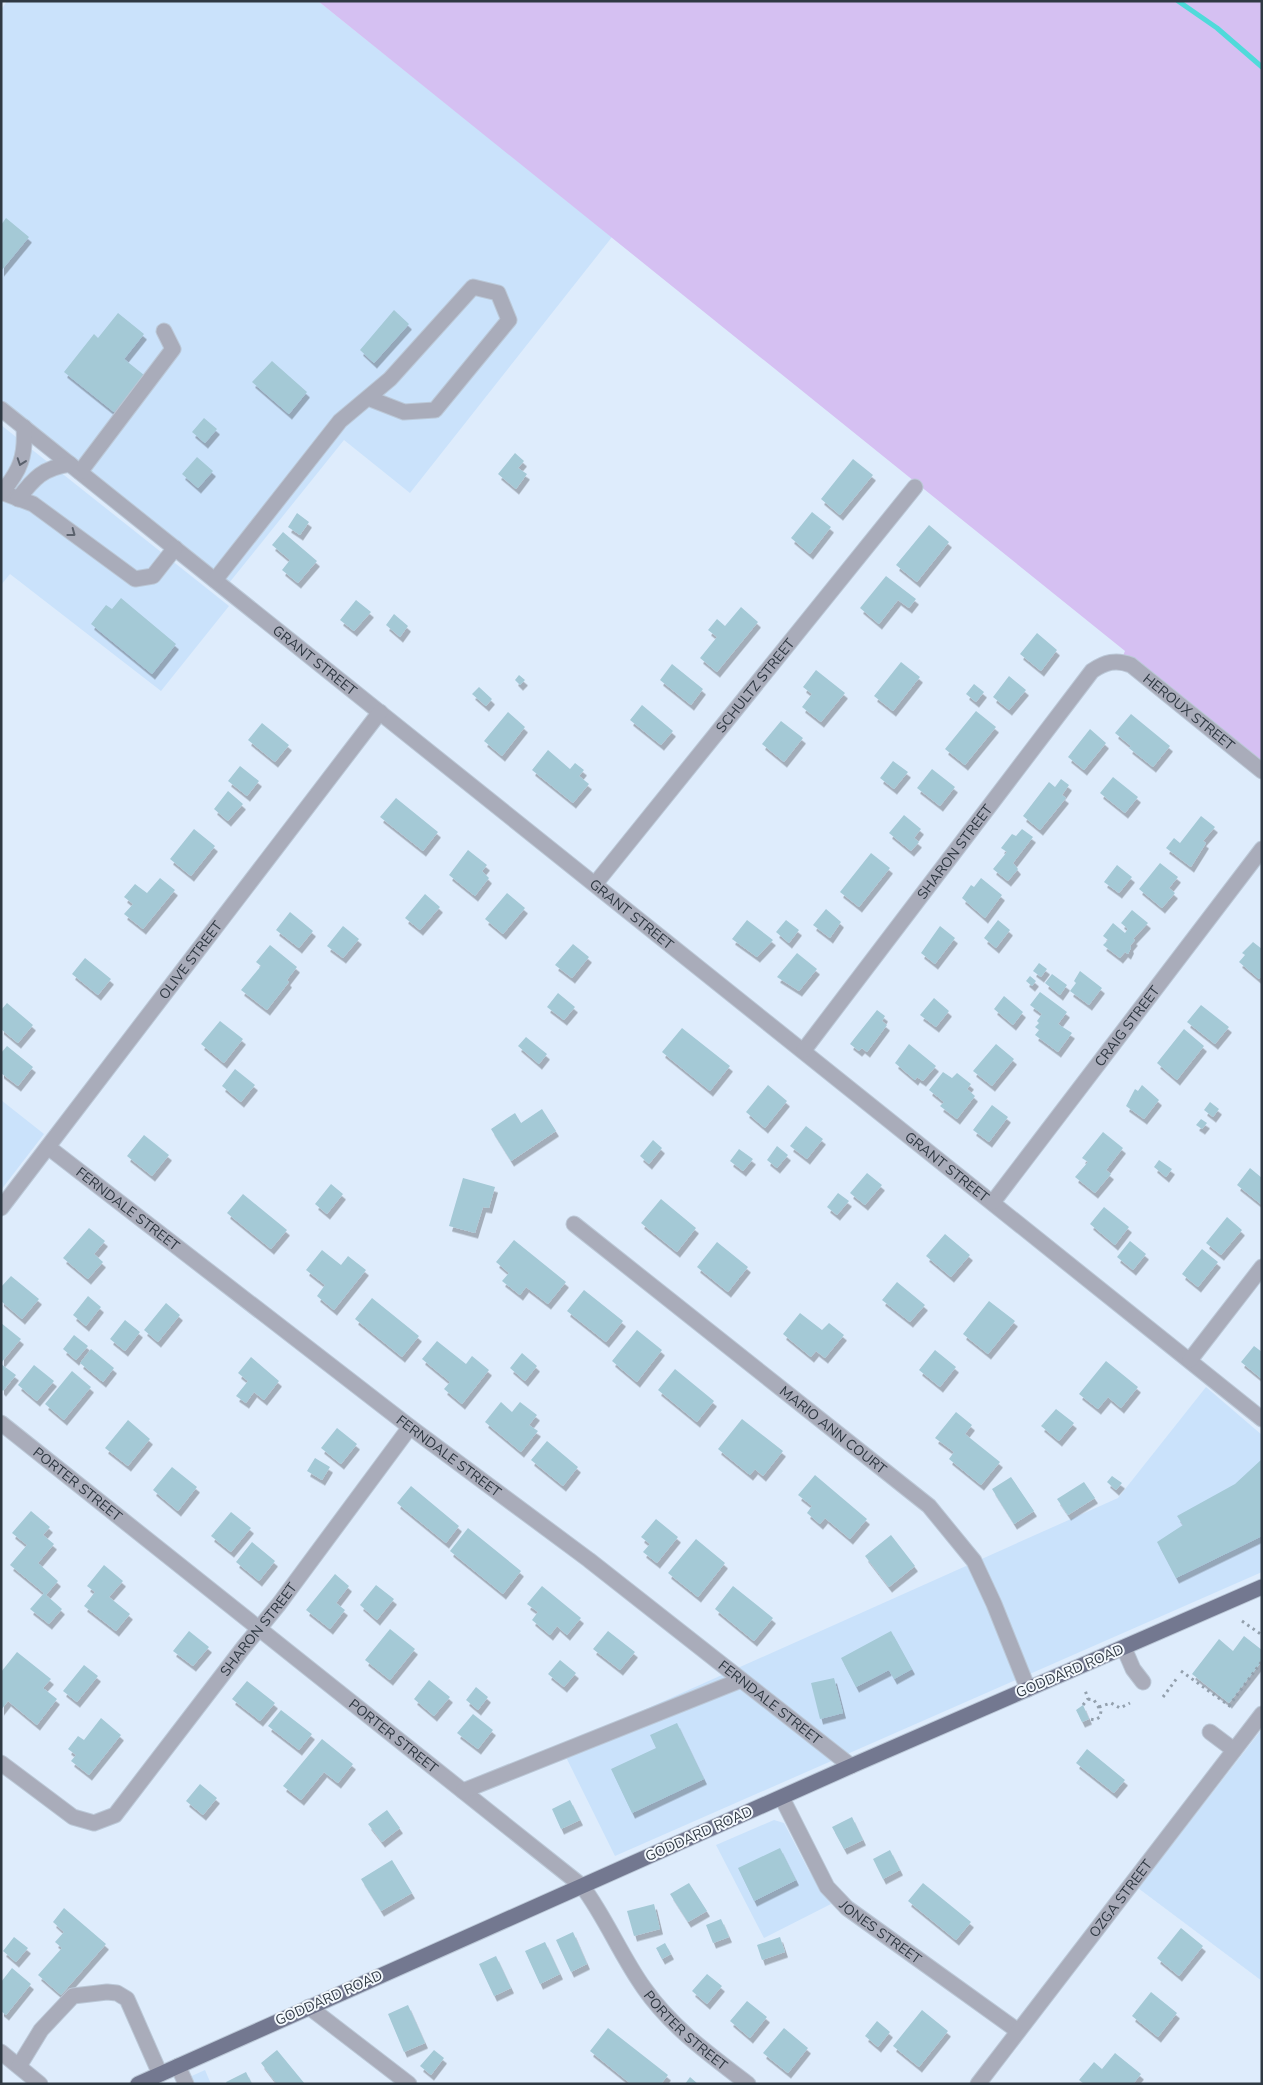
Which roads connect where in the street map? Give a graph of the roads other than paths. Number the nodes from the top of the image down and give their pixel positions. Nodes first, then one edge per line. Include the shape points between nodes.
1 (164, 331) dead end
2 (368, 398) junction
3 (1, 409) edge
4 (24, 427) junction
5 (75, 468) junction
6 (915, 487) dead end
7 (6, 496) edge
8 (175, 548) junction
9 (214, 580) junction
10 (1112, 661) joint
11 (380, 712) junction
12 (1262, 771) edge
13 (1262, 849) edge
14 (595, 884) junction
15 (804, 1050) junction
16 (48, 1147) junction
17 (993, 1202) junction
18 (1, 1208) edge
19 (574, 1224) dead end
20 (1262, 1267) edge
21 (1190, 1360) junction
22 (1262, 1419) edge
23 (1, 1423) edge
24 (410, 1427) junction
25 (1262, 1587) edge
26 (260, 1628) junction
27 (1124, 1648) junction
28 (741, 1680) junction
29 (1143, 1682) dead end
30 (1028, 1689) junction
31 (1262, 1714) edge
32 (1210, 1732) dead end
33 (1234, 1750) junction
34 (1, 1763) edge
35 (851, 1766) junction
36 (463, 1791) junction
37 (782, 1798) junction
38 (582, 1886) junction
39 (309, 2007) junction
40 (1018, 2031) junction
41 (1, 2052) edge
42 (18, 2066) junction
43 (178, 2066) junction
44 (160, 2074) junction
45 (390, 2078) edge
46 (40, 2084) edge
47 (138, 2084) edge
48 (186, 2084) edge
49 (409, 2084) edge
50 (748, 2084) edge
51 (978, 2084) edge

1 - 5 street via 173,349
2 - 2 street via 413,356 473,286 498,293 509,320 435,410 404,412
2 - 9 street via 340,420
3 - 4 street, GRANT STREET
4 - 5 street, GRANT STREET
4 -> 7 street via 26,446 20,468
5 - 7 street via 52,466
5 - 8 street, GRANT STREET
6 - 14 street, SCHULTZ STREET
7 -> 8 street via 33,504 135,579 153,576
8 - 9 street, GRANT STREET
9 - 11 street, GRANT STREET
10 - 12 street, HEROUX STREET via 1132,665
10 - 15 street, SHARON STREET via 1092,671
11 - 14 street, GRANT STREET
11 - 16 street, OLIVE STREET
13 - 17 street, CRAIG STREET
14 - 15 street, GRANT STREET
15 - 17 street, GRANT STREET
16 - 18 street, OLIVE STREET
16 - 24 street, FERNDALE STREET
17 - 21 street, GRANT STREET
19 - 30 street, MARIO ANN COURT via 930,1506 974,1561
20 - 21 street
21 - 22 street, GRANT STREET
23 - 26 street, PORTER STREET
24 - 26 street, SHARON STREET
24 - 28 street, FERNDALE STREET via 589,1560
25 - 27 main road, GODDARD ROAD
26 - 34 street, SHARON STREET via 121,1810 110,1818 86,1822 73,1817
26 - 36 street, PORTER STREET
27 - 29 street
27 - 30 main road, GODDARD ROAD
28 - 35 street, FERNDALE STREET
28 - 36 street
30 - 35 main road, GODDARD ROAD
31 - 33 street, OZGA STREET
32 - 33 street
33 - 40 street, OZGA STREET
35 - 37 main road, GODDARD ROAD
36 - 38 street, PORTER STREET
37 - 38 main road, GODDARD ROAD
37 - 40 street, JONES STREET via 827,1887 847,1908
38 - 39 main road, GODDARD ROAD
38 - 50 street, PORTER STREET via 643,1987 658,2006 698,2045
39 - 43 main road, GODDARD ROAD
39 - 45 street
40 - 51 street, OZGA STREET
41 - 42 street
42 - 44 street via 40,2030 73,1996 117,1992 127,1999
42 - 46 street
43 - 44 main road, GODDARD ROAD
43 - 48 street
44 - 47 main road, GODDARD ROAD
45 - 49 street

